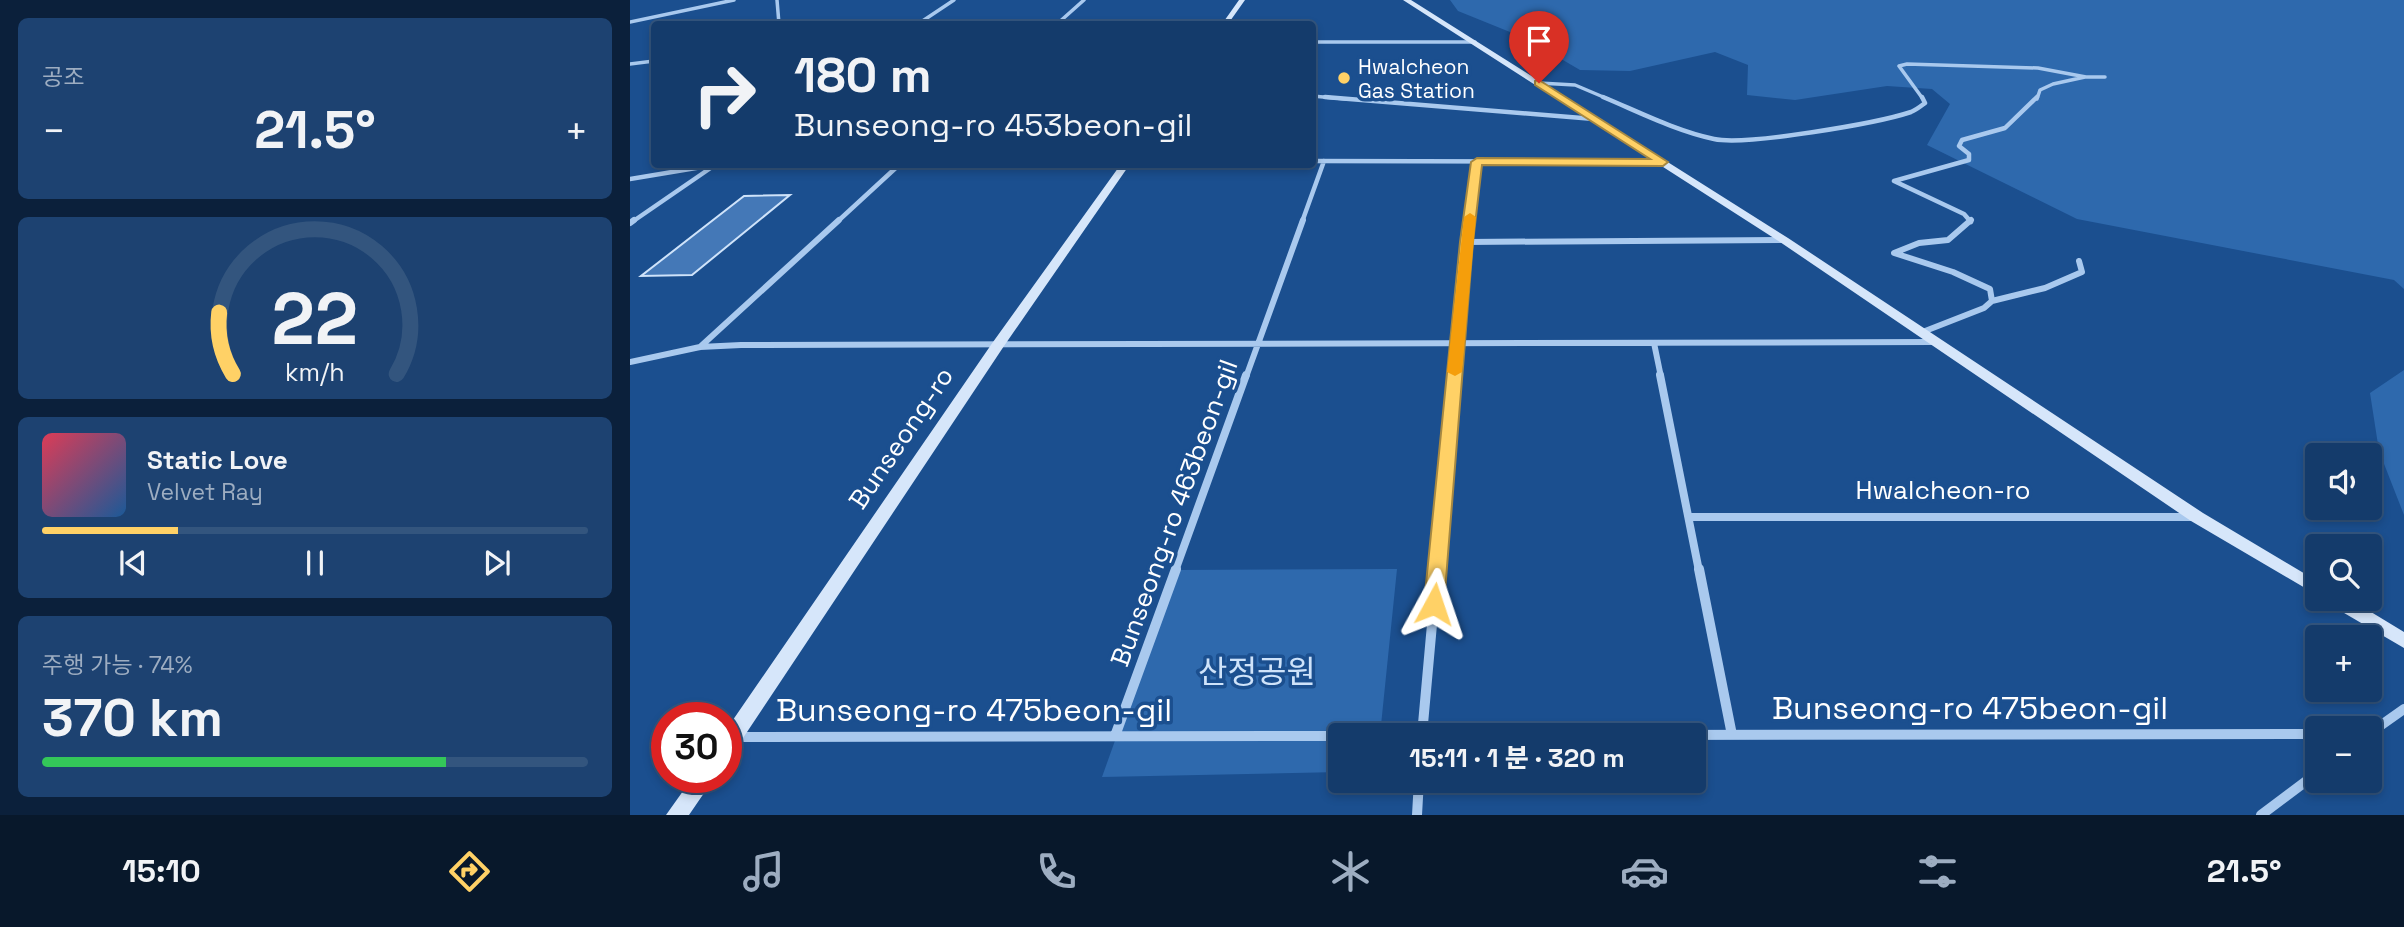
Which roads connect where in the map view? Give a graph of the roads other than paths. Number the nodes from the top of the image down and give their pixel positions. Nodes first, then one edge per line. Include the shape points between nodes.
1 (734, 0) edge
2 (777, 0) edge
3 (954, 0) edge
4 (1084, 0) edge
5 (1242, 0) edge
6 (1406, 0) edge
7 (779, 21) edge
8 (922, 21) edge
9 (1060, 21) edge
10 (1227, 21) edge
11 (630, 22) edge
12 (1475, 42) junction
13 (1316, 43) edge
14 (651, 61) edge
15 (630, 64) edge
16 (2086, 77) junction
17 (2105, 77) dead end
18 (1539, 83) junction
19 (1316, 96) edge
20 (1594, 119) junction
21 (1316, 161) edge
22 (1324, 161) junction
23 (1477, 162) junction
24 (1663, 162) junction
25 (697, 168) edge
26 (711, 168) edge
27 (896, 168) edge
28 (1123, 168) edge
29 (630, 179) edge
30 (630, 223) edge
31 (1784, 240) junction
32 (1466, 242) junction
33 (2079, 261) dead end
34 (1992, 301) junction
35 (1920, 333) junction
36 (1933, 342) junction
37 (1457, 343) junction
38 (1654, 343) junction
39 (1258, 344) junction
40 (998, 345) junction
41 (700, 347) junction
42 (630, 362) edge
43 (1689, 517) junction
44 (2197, 517) junction
45 (2305, 582) edge
46 (2354, 611) edge
47 (2404, 641) edge
48 (2404, 709) edge
49 (1423, 723) edge
50 (742, 724) edge
51 (2382, 725) edge
52 (2305, 734) edge
53 (1706, 735) edge
54 (1732, 735) junction
55 (1115, 736) junction
56 (1328, 736) edge
57 (742, 742) edge
58 (2305, 782) edge
59 (693, 793) edge
60 (1418, 793) edge
61 (677, 815) edge
62 (1417, 815) edge
63 (2261, 815) edge

1 - 11 street
2 - 7 street
3 - 8 street
4 - 9 street
5 - 10 street
6 - 12 street
12 - 13 street
12 - 18 street
14 - 15 street
16 - 17 street
16 - 18 street via 2038,68 1907,64 1899,66 1901,74 1922,93 1925,103 1914,111 1737,141 1667,124 1575,85
16 - 34 street via 2040,90 2036,101 2005,128 1962,140 1959,146 1969,160 1894,181 1972,221 1948,240 1919,243 1894,253 1990,289
18 - 20 street
19 - 20 street
20 - 24 street
21 - 22 street
22 - 23 street
22 - 39 street
23 - 24 street
23 - 32 street
24 - 31 street
25 - 29 street
26 - 30 street
27 - 41 street
28 - 40 street, Bunseong-ro
31 - 32 street
31 - 35 street
32 - 37 street
33 - 34 street via 2081,272 2045,288
34 - 35 street
35 - 36 street
36 - 38 street, Bunseong-ro 463beon-gil
36 - 44 street
37 - 38 street, Bunseong-ro 463beon-gil
37 - 39 street, Bunseong-ro 463beon-gil
37 - 49 street
38 - 43 street
39 - 40 street, Bunseong-ro 463beon-gil
39 - 55 street, Bunseong-ro 463beon-gil
40 - 41 street, Bunseong-ro 463beon-gil
40 - 50 street, Bunseong-ro
41 - 42 street, Bunseong-ro 463beon-gil
43 - 44 street, Hwalcheon-ro
43 - 54 street
44 - 45 street
46 - 47 street
48 - 51 street
52 - 54 street, Bunseong-ro 475beon-gil
53 - 54 street, Bunseong-ro 475beon-gil
55 - 56 street, Bunseong-ro 475beon-gil
55 - 57 street, Bunseong-ro 475beon-gil
58 - 63 street
59 - 61 street
60 - 62 street

